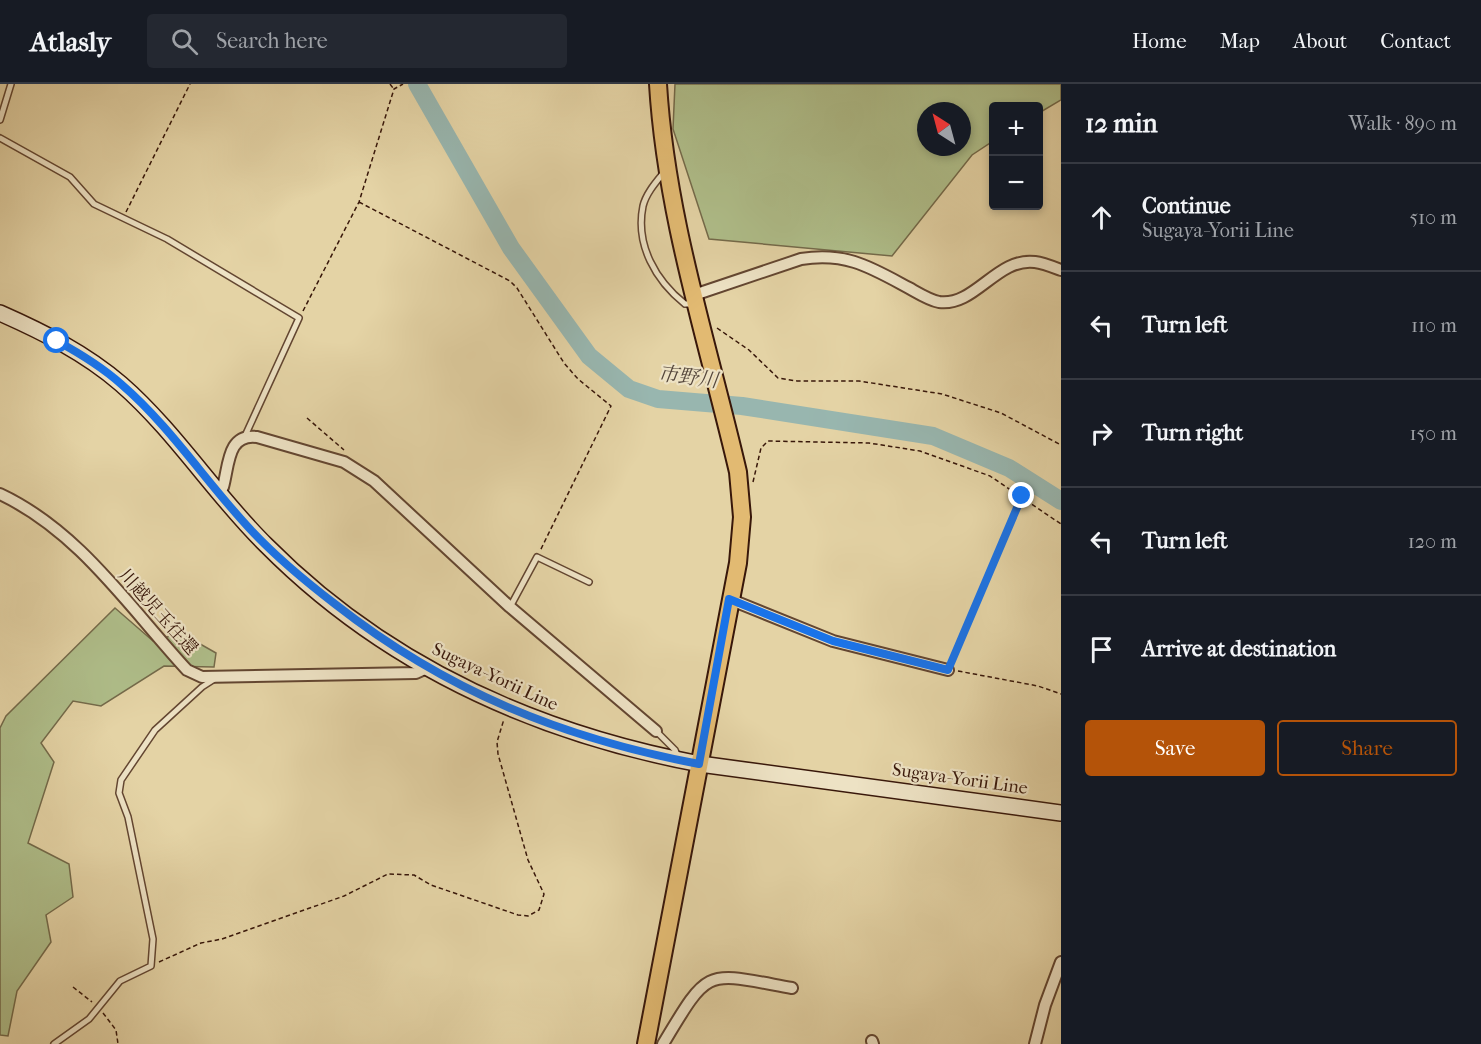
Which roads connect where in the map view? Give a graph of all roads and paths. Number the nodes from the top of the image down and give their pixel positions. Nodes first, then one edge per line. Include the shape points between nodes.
1 (11, 84) edge
2 (190, 84) edge
3 (390, 84) edge
4 (403, 84) edge
5 (658, 84) edge
6 (394, 88) junction
7 (0, 120) edge
8 (0, 138) edge
9 (666, 169) junction
10 (359, 202) junction
11 (123, 218) junction
12 (1061, 270) edge
13 (696, 305) junction
14 (0, 313) edge
15 (299, 318) junction
16 (307, 418) dead end
17 (244, 436) junction
18 (1061, 445) edge
19 (349, 454) dead end
20 (753, 486) dead end
21 (219, 493) junction
22 (0, 494) edge
23 (1022, 496) junction
24 (1061, 524) edge
25 (537, 557) junction
26 (589, 582) dead end
27 (729, 599) junction
28 (510, 607) junction
29 (427, 669) junction
30 (948, 670) junction
31 (218, 677) junction
32 (1061, 694) edge
33 (507, 709) junction
34 (656, 731) joint
35 (678, 760) junction
36 (699, 764) junction
37 (1061, 813) edge
38 (1061, 962) edge
39 (151, 966) junction
40 (792, 988) dead end
41 (54, 1044) edge
42 (646, 1044) edge
43 (663, 1044) edge
44 (1035, 1044) edge

1 - 7 lane
2 - 11 path
3 - 6 path
4 - 6 path
5 - 9 main road
6 - 10 path
8 - 11 lane via 70,177 93,204
9 - 13 main road
9 - 13 lane via 643,206 646,254 663,283 685,304
10 - 15 path
10 - 25 path via 510,281 564,363 610,406
11 - 15 lane
12 - 13 street via 1036,262 1018,264 956,300 939,302 861,262 817,256 801,259
13 - 18 path via 778,378 859,381 942,394 1000,413
13 - 27 main road via 742,496 738,563
14 - 21 main road, Sugaya-Yorii Line via 85,357 121,383
15 - 17 lane
16 - 19 path
17 - 21 street via 234,445
17 - 28 street via 354,467
20 - 23 path via 761,448 777,439 869,443 920,451 990,476
21 - 29 main road, Sugaya-Yorii Line via 249,529 297,574 362,626
22 - 31 street, 川越児玉往還 via 29,508 86,555 187,670 202,677
23 - 24 path
23 - 30 path
25 - 26 lane
25 - 28 lane
27 - 30 street via 833,641
27 - 36 main road
28 - 34 street
29 - 31 street, 川越児玉往還 via 416,673
29 - 33 main road, Sugaya-Yorii Line
30 - 32 path via 1038,686
31 - 39 lane via 155,730 121,780 119,793 128,817 153,939
33 - 35 main road, Sugaya-Yorii Line via 585,738
33 - 39 path via 497,742 498,754 528,860 544,894 539,910 528,916 518,915 431,885 414,875 388,874 344,896 201,943
34 - 35 lane via 675,750
35 - 36 main road, Sugaya-Yorii Line
36 - 37 main road, Sugaya-Yorii Line
36 - 42 main road
38 - 44 street
39 - 41 lane via 120,981 89,1019
40 - 43 street via 737,977 711,980 693,994

